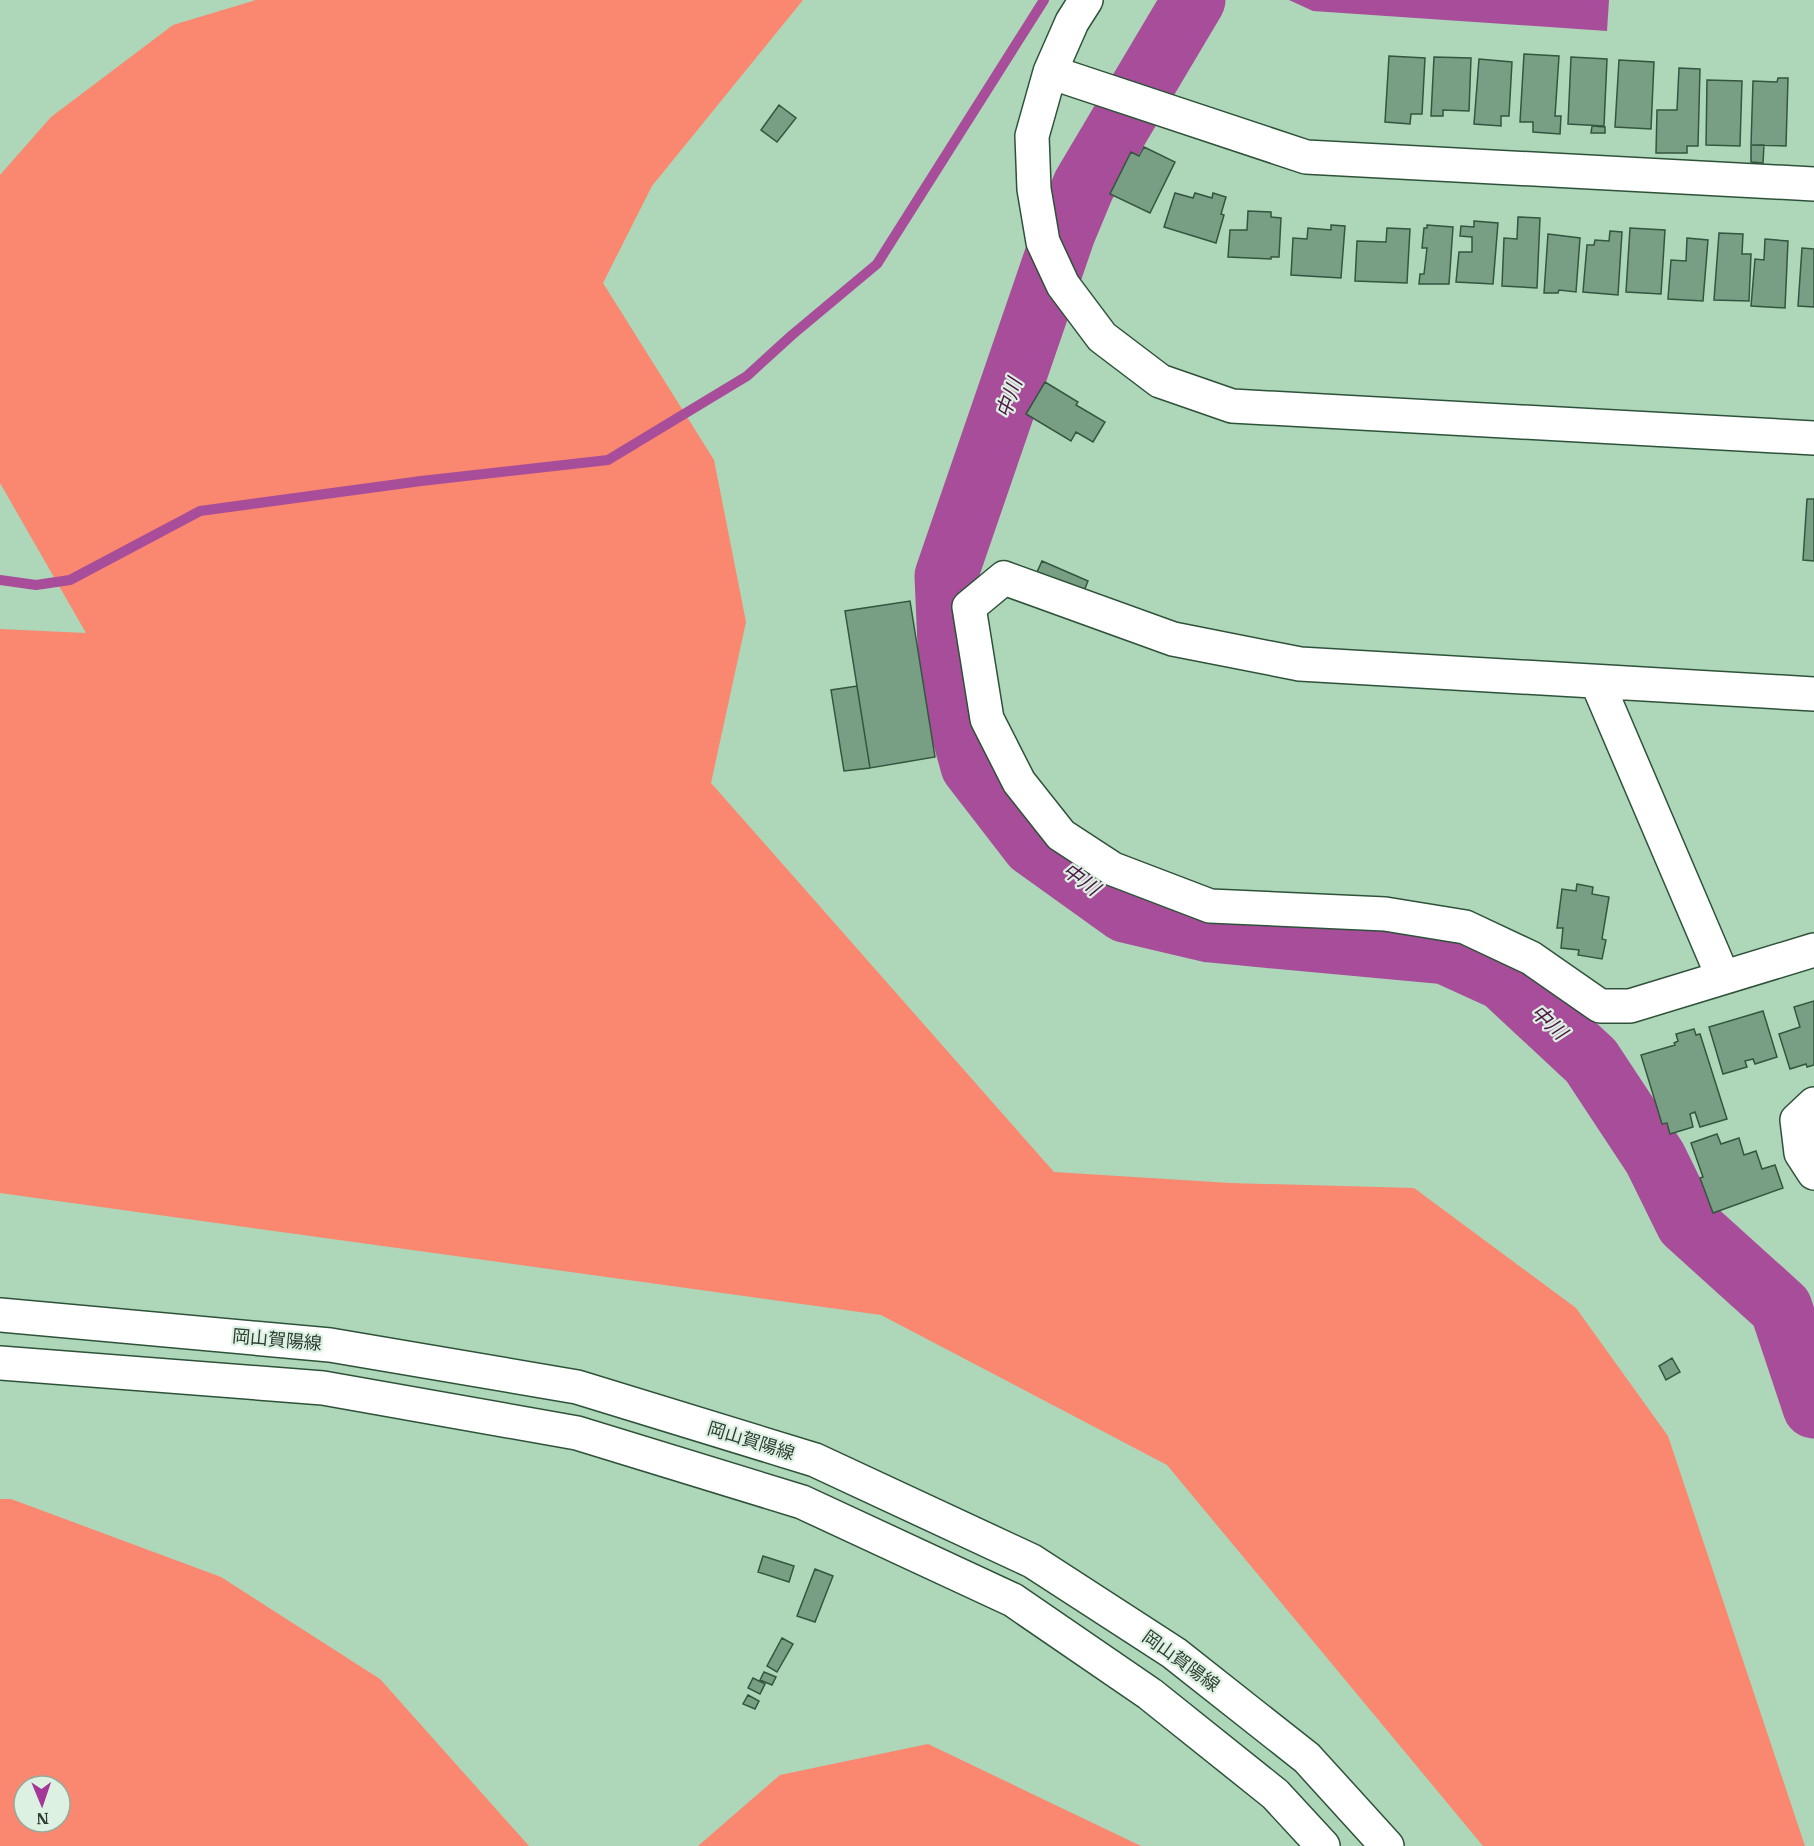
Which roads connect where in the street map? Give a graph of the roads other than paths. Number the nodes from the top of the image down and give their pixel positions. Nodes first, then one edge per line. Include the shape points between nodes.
1 (1086, 0) edge
2 (1050, 72) junction
3 (1814, 184) edge
4 (1814, 438) edge
5 (1598, 682) junction
6 (1814, 694) edge
7 (1814, 950) edge
8 (1723, 977) junction
9 (1814, 1104) edge
10 (1814, 1173) edge
11 (0, 1315) edge
12 (0, 1363) edge
13 (1323, 1846) edge
14 (1387, 1846) edge

1 - 2 street
2 - 3 street via 1306,157
2 - 4 street via 1032,136 1034,189 1043,242 1063,285 1102,337 1160,381 1232,406
5 - 6 street
5 - 8 street
5 - 8 street via 1300,664 1173,639 1004,578 969,607 987,719 1018,782 1061,835 1113,869 1210,906 1385,914 1465,927 1531,958 1600,1006 1630,1006
7 - 8 street
9 - 10 street via 1797,1120 1801,1153
11 - 14 street, 岡山賀陽線 via 330,1345 577,1387 815,1460 1032,1561 1174,1653 1307,1758
12 - 13 street via 323,1388 576,1433 802,1502 1013,1600 1150,1694 1275,1794

